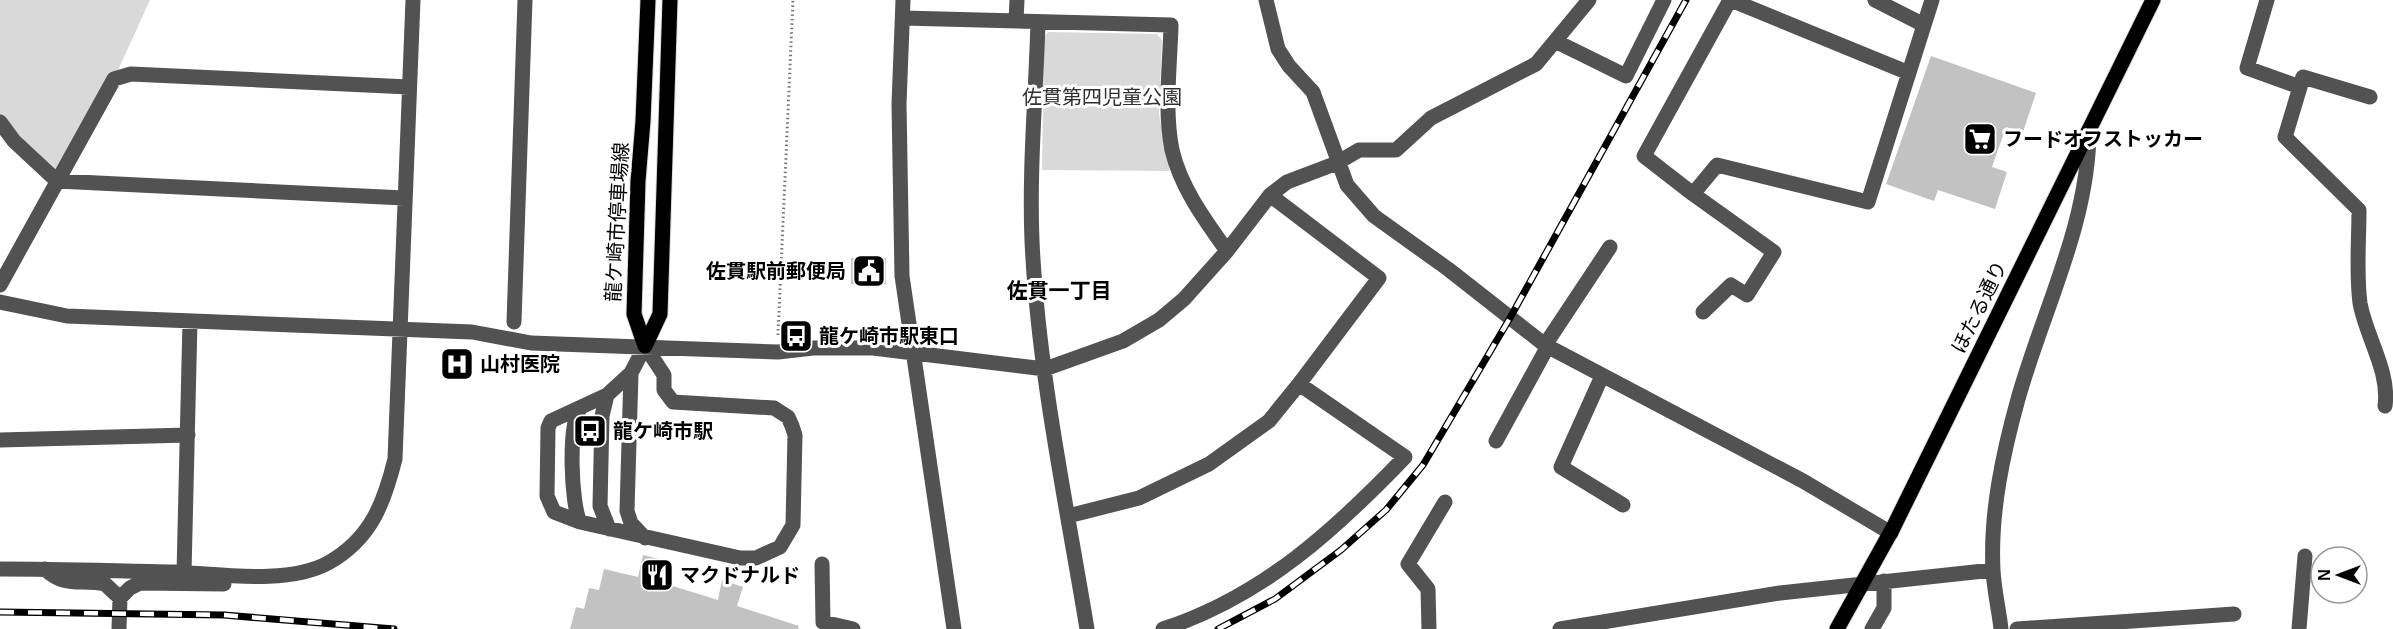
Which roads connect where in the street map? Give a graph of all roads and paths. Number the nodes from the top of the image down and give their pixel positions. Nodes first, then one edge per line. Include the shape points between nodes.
1 (413, 0) edge
2 (525, 0) edge
3 (648, 0) edge
4 (670, 0) edge
5 (793, 0) edge
6 (903, 0) edge
7 (1017, 0) edge
8 (1266, 0) edge
9 (1589, 0) edge
10 (1665, 0) edge
11 (1730, 0) edge
12 (1875, 0) edge
13 (1932, 0) edge
14 (2153, 0) edge
15 (2267, 0) edge
16 (903, 18) junction
17 (1016, 21) junction
18 (1038, 22) junction
19 (1924, 26) junction
20 (1555, 41) junction
21 (1909, 73) junction
22 (409, 87) junction
23 (2300, 87) junction
24 (2370, 97) dead end
25 (0, 122) edge
26 (2089, 130) junction
27 (1337, 163) junction
28 (57, 181) junction
29 (1693, 194) junction
30 (1270, 195) junction
31 (404, 198) junction
32 (1610, 247) dead end
33 (1227, 251) junction
34 (0, 285) edge
35 (0, 302) edge
36 (1703, 312) dead end
37 (190, 321) junction
38 (514, 322) dead end
39 (401, 329) junction
40 (645, 346) junction
41 (1546, 346) junction
42 (912, 351) junction
43 (778, 352) junction
44 (1045, 369) junction
45 (631, 373) junction
46 (1602, 376) junction
47 (1299, 384) junction
48 (608, 395) junction
49 (2385, 406) dead end
50 (580, 409) junction
51 (188, 435) junction
52 (0, 440) edge
53 (1497, 441) dead end
54 (1445, 502) dead end
55 (1623, 506) dead end
56 (1068, 516) junction
57 (580, 522) junction
58 (609, 529) junction
59 (1891, 533) junction
60 (645, 538) junction
61 (2305, 556) dead end
62 (822, 564) dead end
63 (0, 569) edge
64 (45, 569) junction
65 (1993, 570) junction
66 (184, 573) junction
67 (280, 575) junction
68 (1884, 581) junction
69 (1863, 583) junction
70 (120, 598) junction
71 (2234, 614) dead end
72 (119, 629) edge
73 (853, 629) edge
74 (954, 629) edge
75 (1087, 629) edge
76 (1163, 629) edge
77 (1429, 629) edge
78 (1560, 629) edge
79 (1837, 629) edge
80 (1872, 629) edge
81 (2001, 629) edge
82 (2017, 629) edge
83 (2299, 629) edge

1 - 22 street
2 - 38 street
3 - 40 main road, 龍ケ崎市停車場線 via 634,314
4 - 40 main road via 660,314
5 - 43 path
6 - 16 street
7 - 17 street
8 - 27 street via 1278,49 1313,92
9 - 20 street
10 - 20 street via 1626,76
11 - 21 street
11 - 29 street via 1644,156
12 - 19 street
13 - 19 street
14 - 26 main road, ほたる通り
15 - 23 street via 2247,68
16 - 17 street
16 - 42 street via 900,217 902,276
17 - 18 street
18 - 33 street via 1171,25 1168,118 1173,151 1186,187
18 - 44 street via 1032,238
19 - 21 street
20 - 27 street via 1536,64 1431,118 1396,150 1359,150
21 - 29 street via 1868,201 1717,165
22 - 28 street via 125,75 114,79
22 - 31 street
23 - 24 street via 2303,77
23 - 49 street via 2284,137 2359,210 2360,303 2381,369
25 - 28 street via 14,141
26 - 59 main road, ほたる通り
26 - 65 street via 2085,184 2018,398 2004,459
27 - 30 street via 1287,182
27 - 41 street via 1347,185 1374,216
28 - 31 street
28 - 34 street
29 - 36 street via 1774,252 1747,295 1731,285
30 - 33 street
30 - 47 street via 1379,278
31 - 39 street
32 - 41 street
33 - 44 street via 1184,299 1159,320 1123,341
35 - 37 street via 67,316
37 - 39 street
37 - 51 street
39 - 40 street via 472,332 531,343
39 - 67 street via 395,459 381,509 347,550 326,564
40 - 43 street
40 - 45 street
40 - 60 street via 664,375 664,390 673,402 774,408 788,417 795,435 793,525 780,548 756,558 740,558
41 - 46 street
41 - 53 street
42 - 43 street via 823,348
42 - 44 street
42 - 74 street
44 - 56 street
45 - 48 street
45 - 60 street via 627,511 631,523
46 - 55 street via 1561,467
46 - 59 street via 1803,481
47 - 56 street via 1269,421 1209,464 1139,498
47 - 76 street via 1405,457 1332,530 1276,574 1222,604
48 - 50 street
48 - 58 street via 602,416 600,506
50 - 57 street via 574,421 574,506
50 - 57 street via 558,417 548,428 547,496 554,512
51 - 52 street
51 - 66 street
54 - 77 street via 1408,564 1428,589
56 - 75 street
57 - 58 street
58 - 60 street
59 - 69 main road, ほたる通り
61 - 83 street
62 - 73 street via 823,622
63 - 64 street
64 - 66 street
64 - 70 street via 65,582 105,584
65 - 68 street
65 - 81 street
66 - 67 street
67 - 70 street via 225,584 140,583
68 - 69 street
68 - 80 street via 1884,608
69 - 78 street
69 - 79 main road, ほたる通り
70 - 72 street
71 - 82 street

